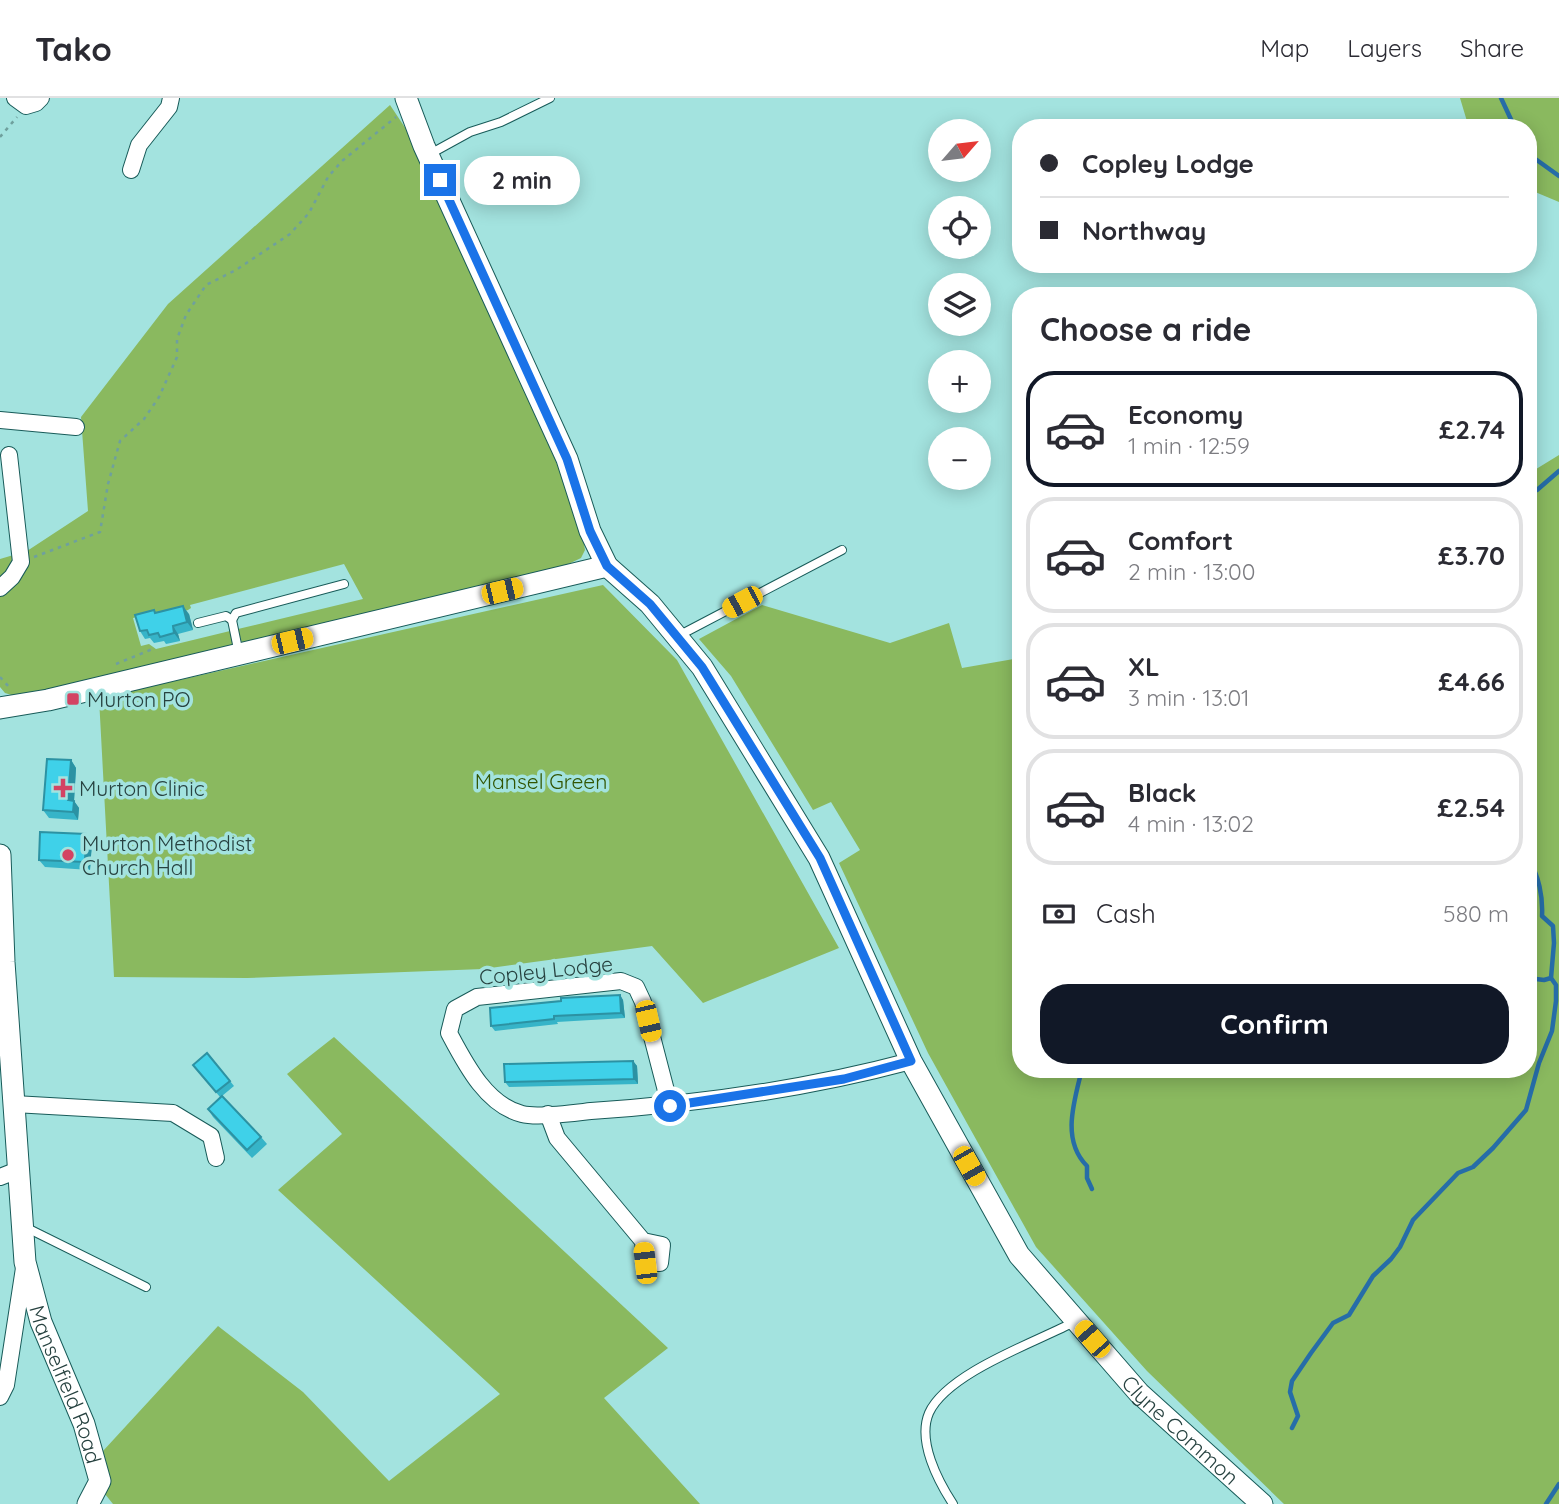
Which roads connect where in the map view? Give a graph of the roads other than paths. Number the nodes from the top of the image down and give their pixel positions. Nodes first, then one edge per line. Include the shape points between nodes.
1 (41, 98) edge
2 (171, 98) edge
3 (550, 98) edge
4 (408, 102) edge
5 (18, 105) edge
6 (429, 155) junction
7 (131, 170) dead end
8 (0, 420) edge
9 (76, 427) dead end
10 (9, 455) dead end
11 (842, 550) dead end
12 (607, 566) junction
13 (344, 584) dead end
14 (0, 588) edge
15 (232, 620) junction
16 (198, 623) dead end
17 (677, 637) junction
18 (239, 654) junction
19 (0, 708) edge
20 (0, 855) edge
21 (911, 1061) junction
22 (14, 1104) junction
23 (670, 1106) junction
24 (548, 1114) junction
25 (216, 1158) dead end
26 (9, 1173) edge
27 (23, 1226) junction
28 (643, 1241) dead end
29 (25, 1262) junction
30 (146, 1287) dead end
31 (1076, 1321) junction
32 (0, 1397) edge
33 (88, 1504) edge
34 (953, 1504) edge
35 (1262, 1504) edge

1 - 5 street
2 - 7 street via 139,145
3 - 6 lane
4 - 6 main road
6 - 12 main road via 567,459 590,531
8 - 9 street
10 - 14 street via 21,562
11 - 17 lane
12 - 17 main road, Clyne Common via 650,604
12 - 18 main road
13 - 15 lane via 236,613
15 - 16 lane via 226,616
15 - 18 lane
17 - 21 main road, Clyne Common via 702,667 820,858
18 - 19 main road
20 - 22 main road, Manselfield Road
21 - 23 street, Copley Lodge via 844,1079
21 - 31 main road, Clyne Common via 1019,1255
22 - 25 street via 173,1113 211,1136
22 - 26 main road, Manselfield Road
23 - 24 street, Copley Lodge
23 - 24 street, Copley Lodge via 636,987 621,981 490,995 455,1009 449,1033 467,1066 497,1102 522,1115
24 - 28 street via 557,1138
26 - 27 main road, Manselfield Road
27 - 29 main road, Manselfield Road
27 - 30 lane
29 - 32 street, Manselfield Road via 6,1385
29 - 33 main road, Manselfield Road via 41,1322 84,1423 100,1481
31 - 34 lane via 982,1366 944,1395 929,1413 926,1438 932,1468
31 - 35 main road, Clyne Common via 1139,1393

